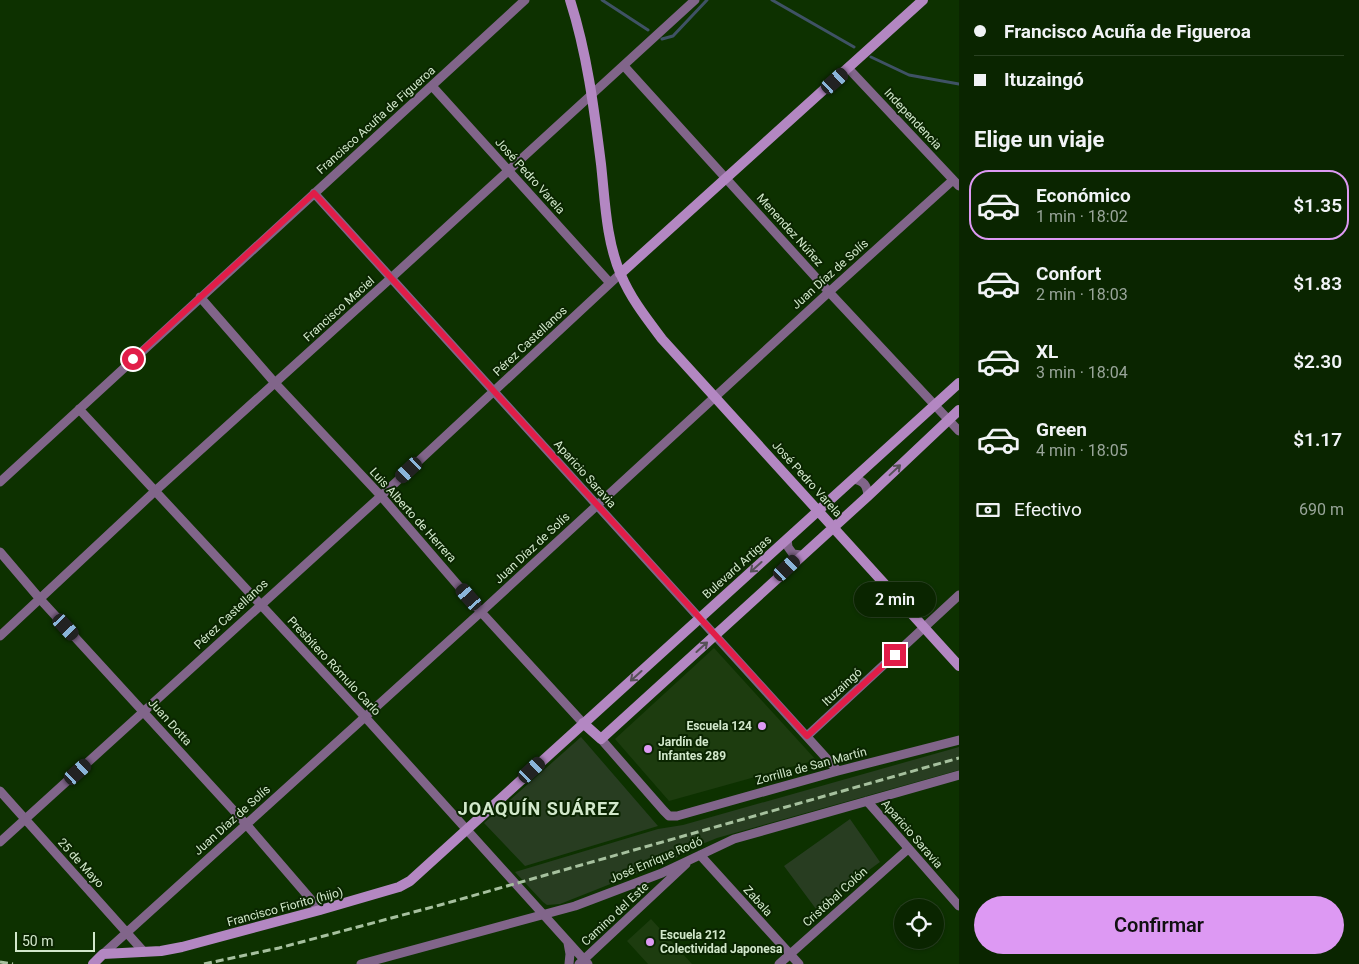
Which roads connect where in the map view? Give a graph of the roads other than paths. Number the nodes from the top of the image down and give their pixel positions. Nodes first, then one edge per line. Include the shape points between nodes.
1 (525, 0) edge
2 (570, 0) edge
3 (695, 0) edge
4 (923, 0) edge
5 (624, 66) junction
6 (848, 68) junction
7 (432, 86) junction
8 (592, 95) junction
9 (509, 171) junction
10 (726, 178) junction
11 (956, 183) edge
12 (314, 193) junction
13 (620, 274) junction
14 (391, 278) junction
15 (610, 283) junction
16 (829, 292) junction
17 (200, 297) junction
18 (959, 383) edge
19 (275, 384) junction
20 (494, 392) junction
21 (715, 397) junction
22 (934, 406) junction
23 (79, 409) junction
24 (959, 410) edge
25 (948, 420) junction
26 (959, 431) edge
27 (854, 480) junction
28 (0, 482) edge
29 (154, 492) junction
30 (381, 496) junction
31 (868, 496) junction
32 (597, 506) junction
33 (818, 511) junction
34 (833, 526) junction
35 (787, 539) junction
36 (0, 552) edge
37 (801, 555) junction
38 (959, 595) edge
39 (40, 599) junction
40 (259, 605) junction
41 (482, 612) junction
42 (700, 617) junction
43 (924, 628) junction
44 (716, 634) junction
45 (0, 636) edge
46 (959, 666) edge
47 (144, 712) junction
48 (365, 717) junction
49 (583, 723) junction
50 (807, 736) junction
51 (601, 739) junction
52 (959, 740) edge
53 (838, 771) junction
54 (959, 775) edge
55 (0, 791) edge
56 (867, 801) junction
57 (669, 816) joint
58 (26, 820) junction
59 (246, 824) junction
60 (466, 831) junction
61 (0, 842) edge
62 (908, 849) junction
63 (700, 855) junction
64 (690, 860) junction
65 (959, 906) edge
66 (320, 910) junction
67 (545, 915) junction
68 (127, 934) junction
69 (568, 943) junction
70 (144, 952) junction
71 (103, 954) junction
72 (790, 954) junction
73 (395, 960) edge
74 (584, 963) edge
75 (93, 964) edge
76 (361, 964) edge
77 (569, 964) edge
78 (779, 964) edge
79 (799, 964) edge

1 - 7 street, Francisco Acuña de Figueroa
2 - 8 street, José Pedro Varela via 580,32
3 - 5 street, Francisco Maciel
4 - 6 street, Pérez Castellanos
5 - 8 street, Francisco Maciel
5 - 10 street, Menendez Núñez
6 - 10 street, Pérez Castellanos
6 - 11 street, Independencia
7 - 9 street, José Pedro Varela
7 - 12 street, Francisco Acuña de Figueroa
8 - 9 street, Francisco Maciel
8 - 13 street, José Pedro Varela via 607,218
9 - 14 street, Francisco Maciel
9 - 15 street, José Pedro Varela
10 - 13 street, Pérez Castellanos
10 - 16 street, Menendez Núñez
11 - 16 street, Juan Díaz de Solís
12 - 14 street, Aparicio Saravia
12 - 17 street, Francisco Acuña de Figueroa
13 - 15 street, Pérez Castellanos
13 - 21 street, José Pedro Varela via 638,307 662,339
14 - 19 street, Francisco Maciel
14 - 20 street, Aparicio Saravia
15 - 20 street, Pérez Castellanos
16 - 21 street, Juan Díaz de Solís
16 - 22 street, Menendez Núñez
17 - 19 street, Luis Alberto de Herrera
17 - 23 street, Francisco Acuña de Figueroa
18 - 22 street, Bulevard Artigas
19 - 29 street, Francisco Maciel
19 - 30 street, Luis Alberto de Herrera
20 - 30 street, Pérez Castellanos
20 - 32 street, Aparicio Saravia
21 - 32 street, Juan Díaz de Solís
21 - 33 street, José Pedro Varela
22 - 25 street, Menendez Núñez
22 - 27 street, Bulevard Artigas
23 - 28 street, Francisco Acuña de Figueroa
23 - 29 street, Presbítero Rómulo Carlo
24 - 25 street
25 - 26 street, Menendez Núñez
31 -> 25 street
27 - 31 street via 862,481
27 - 33 street, Bulevard Artigas
29 - 39 street, Francisco Maciel
29 - 40 street, Presbítero Rómulo Carlo
30 - 40 street, Pérez Castellanos
30 - 41 street, Luis Alberto de Herrera
31 - 34 street
32 - 41 street, Juan Díaz de Solís
32 - 42 street, Aparicio Saravia
33 - 34 street, José Pedro Varela
33 - 35 street, Bulevard Artigas
34 - 37 street
34 - 43 street, José Pedro Varela
35 - 37 street via 793,554
35 -> 42 street, Bulevard Artigas
36 - 39 street, Juan Dotta
37 - 44 street
38 - 43 street, Ituzaingó
39 - 45 street, Francisco Maciel
39 - 47 street, Juan Dotta
40 - 47 street, Pérez Castellanos
40 - 48 street, Presbítero Rómulo Carlo
41 - 48 street, Juan Díaz de Solís
41 - 49 street, Luis Alberto de Herrera
42 - 44 street, Aparicio Saravia
42 -> 49 street, Bulevard Artigas
43 - 46 street, José Pedro Varela
43 - 50 street, Ituzaingó
44 - 50 street, Aparicio Saravia
51 -> 44 street
47 - 58 street, Pérez Castellanos
47 - 59 street, Juan Dotta
48 - 59 street, Juan Díaz de Solís
48 - 60 street, Presbítero Rómulo Carlo
49 - 51 street, Luis Alberto de Herrera
49 - 60 street, Bulevard Artigas
50 - 53 street, Aparicio Saravia
51 - 57 street, Luis Alberto de Herrera
52 - 53 street, Zorrilla de San Martín
53 - 57 street, Zorrilla de San Martín
54 - 56 street, José Enrique Rodó
55 - 58 street, 25 de Mayo
56 - 62 street, Aparicio Saravia
56 - 63 street, José Enrique Rodó via 734,839
58 - 61 street, Pérez Castellanos
58 - 68 street, 25 de Mayo
59 - 66 street, Juan Dotta
59 - 68 street, Juan Díaz de Solís
60 - 66 street, Francisco Fiorito (hijo) via 399,887
60 - 67 street, Presbítero Rómulo Carlo
62 - 65 street, Aparicio Saravia
62 - 72 street, Cristóbal Colón
63 - 64 street, José Enrique Rodó
63 - 72 street, Zabala
64 - 67 street, José Enrique Rodó via 618,890
64 - 74 street, Camino del Este
66 - 70 street, Francisco Fiorito (hijo) via 182,947
67 - 69 street, Presbítero Rómulo Carlo
67 - 73 street, José Enrique Rodó
68 - 70 street, 25 de Mayo
68 - 71 street, Juan Díaz de Solís
69 - 74 street, Presbítero Rómulo Carlo
69 - 77 street
70 - 71 street, Francisco Fiorito (hijo)
71 - 75 street
72 - 78 street, Cristóbal Colón
72 - 79 street, Zabala
73 - 76 street, José Enrique Rodó

